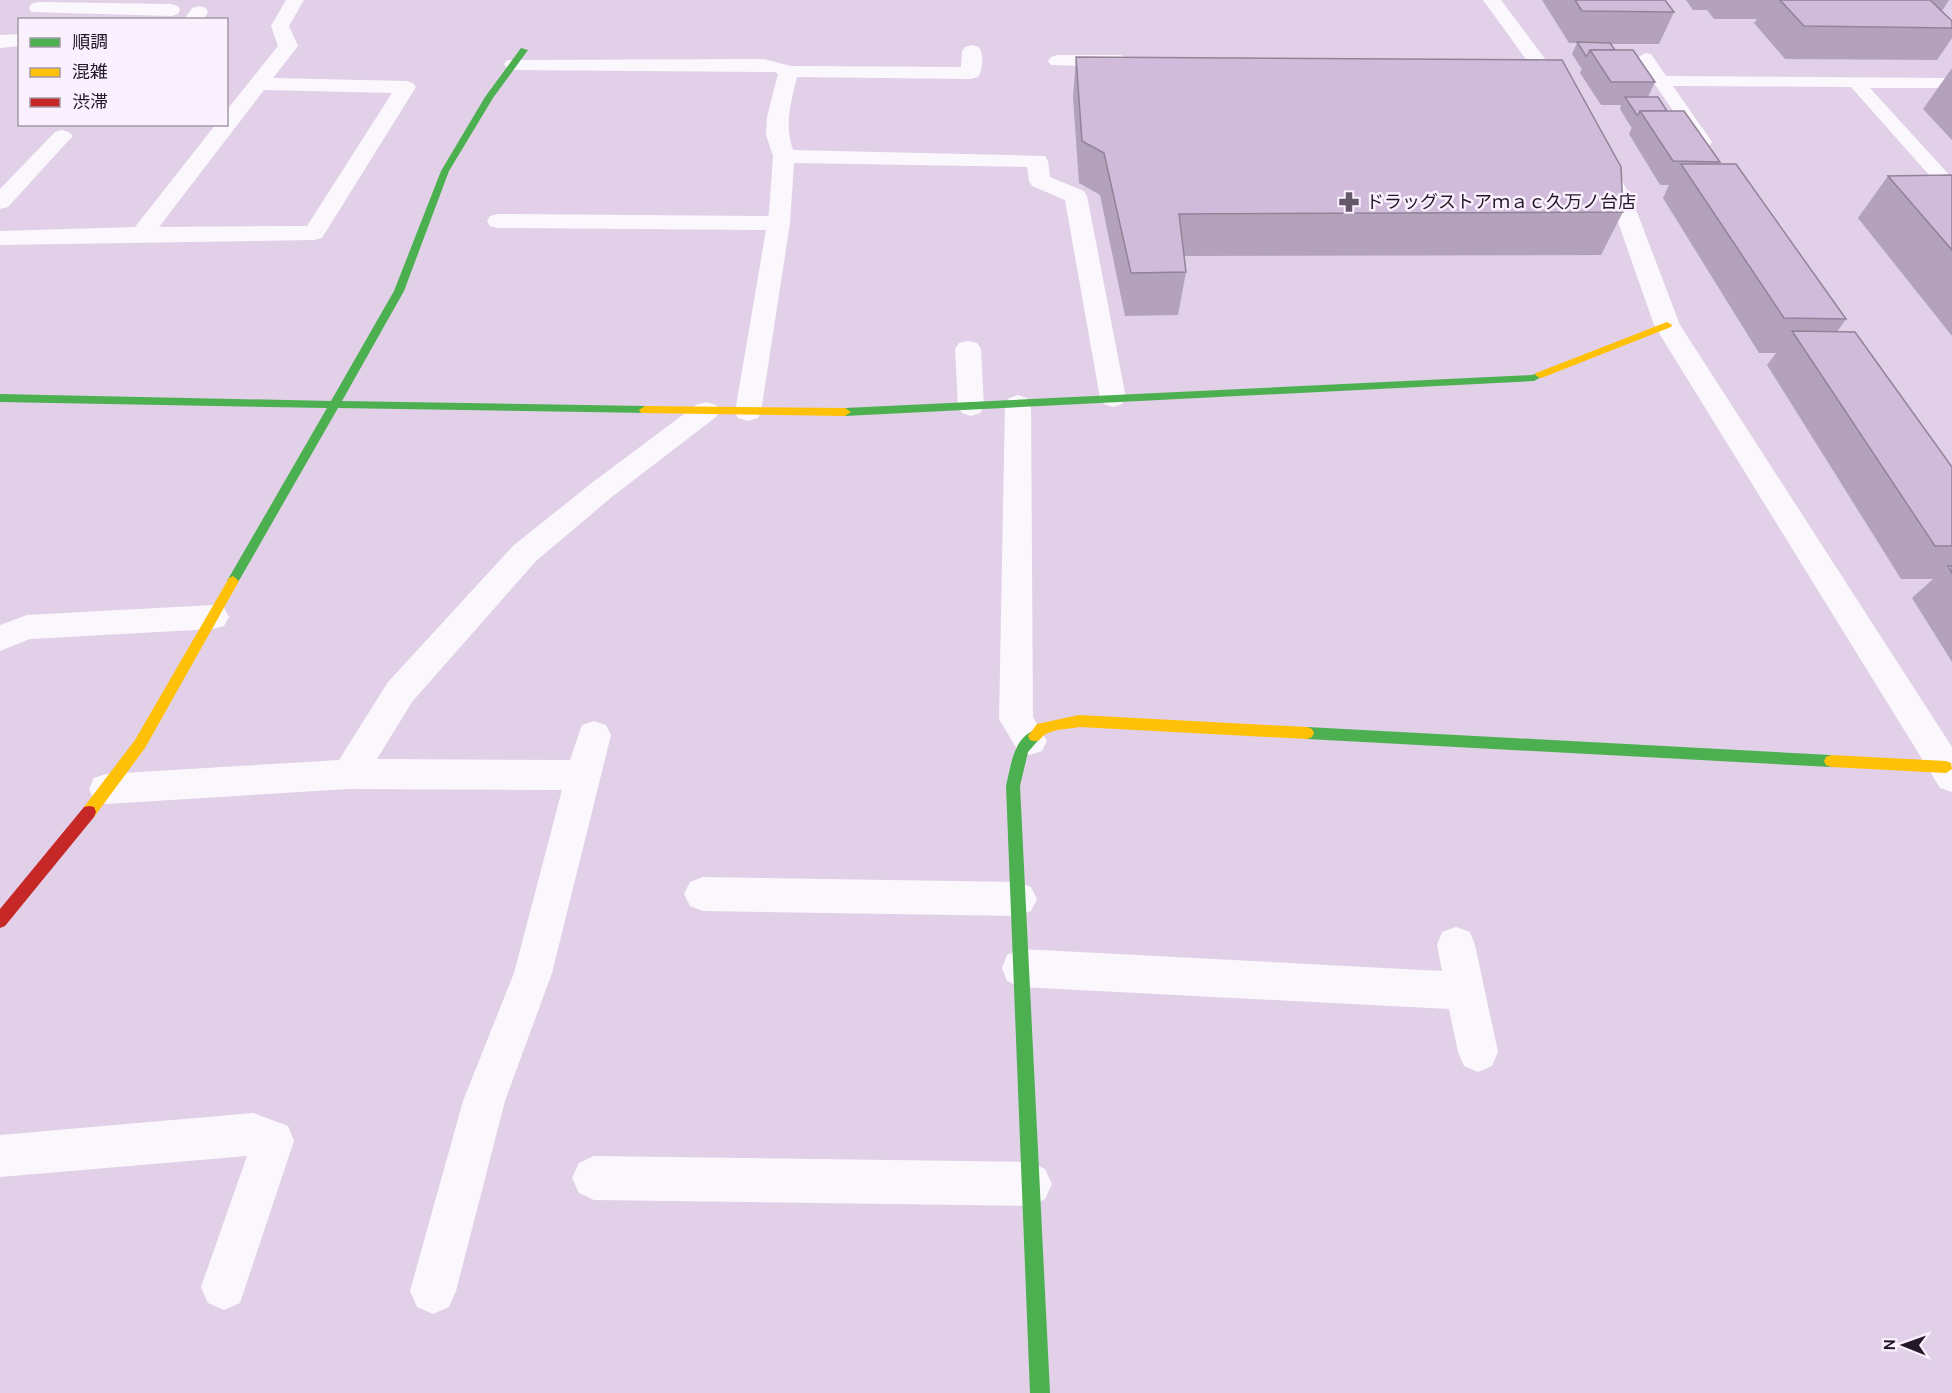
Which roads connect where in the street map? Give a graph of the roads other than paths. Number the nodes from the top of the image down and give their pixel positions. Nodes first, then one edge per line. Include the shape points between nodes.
1 (296, 0) edge
2 (1492, 0) edge
3 (137, 5) edge
4 (38, 8) dead end
5 (171, 10) dead end
6 (18, 40) edge
7 (0, 42) edge
8 (972, 51) dead end
9 (519, 57) joint
10 (1645, 58) dead end
11 (1512, 60) edge
12 (1536, 60) junction
13 (1142, 61) edge
14 (1058, 62) dead end
15 (788, 72) junction
16 (1660, 81) junction
17 (1855, 82) junction
18 (1952, 83) edge
19 (258, 84) junction
20 (1574, 113) edge
21 (228, 123) edge
22 (226, 126) edge
23 (62, 136) dead end
24 (1595, 152) edge
25 (784, 156) junction
26 (1714, 159) edge
27 (1952, 189) edge
28 (0, 202) edge
29 (498, 221) dead end
30 (779, 223) junction
31 (142, 234) junction
32 (0, 238) edge
33 (1667, 325) junction
34 (968, 349) dead end
35 (0, 398) edge
36 (1113, 398) junction
37 (1018, 404) junction
38 (334, 405) junction
39 (971, 407) junction
40 (706, 411) junction
41 (748, 412) junction
42 (213, 617) junction
43 (0, 638) edge
44 (594, 735) dead end
45 (1030, 741) junction
46 (1949, 772) edge
47 (349, 774) junction
48 (584, 775) junction
49 (106, 789) junction
50 (702, 894) dead end
51 (1018, 899) junction
52 (0, 921) edge
53 (1456, 945) dead end
54 (1021, 968) junction
55 (1466, 991) junction
56 (1478, 1052) dead end
57 (0, 1156) edge
58 (594, 1178) dead end
59 (1030, 1184) junction
60 (224, 1287) dead end
61 (433, 1292) dead end
62 (1040, 1393) edge

1 - 19 street via 280,26 288,46
2 - 12 street
3 - 4 street
3 - 5 street
6 - 7 street
8 - 15 street via 971,73
9 - 15 street via 764,65
9 - 38 street via 489,97 445,171 399,291
10 - 16 lane
11 - 12 street
12 - 20 street
13 - 14 street
15 - 25 street via 777,117 777,135
16 - 17 lane
16 - 26 lane
17 - 18 lane
17 - 27 lane
19 - 21 street
19 - 31 street via 406,87 314,233
22 - 31 street
23 - 28 street
24 - 33 street via 1621,199
25 - 30 street
25 - 36 street via 1037,162 1040,181 1076,196
29 - 30 street
30 - 41 street
31 - 32 street
33 - 36 street via 1534,378
33 - 46 street
34 - 39 street
35 - 38 street
36 - 37 street
37 - 39 street
37 - 45 street via 1016,719
38 - 40 street
38 - 42 street
39 - 41 street
40 - 41 street
40 - 47 street via 525,553 400,692
42 - 43 street via 27,627
42 - 49 street via 140,744
44 - 48 street
45 - 46 street via 1042,728 1079,721
45 - 51 street via 1022,749 1013,786
47 - 48 street
47 - 49 street
48 - 61 street via 533,973 484,1101
49 - 52 street
50 - 51 street
51 - 54 street
53 - 55 street
54 - 55 street
54 - 59 street
55 - 56 street
57 - 60 street via 253,1134 273,1141
58 - 59 street
59 - 62 street

